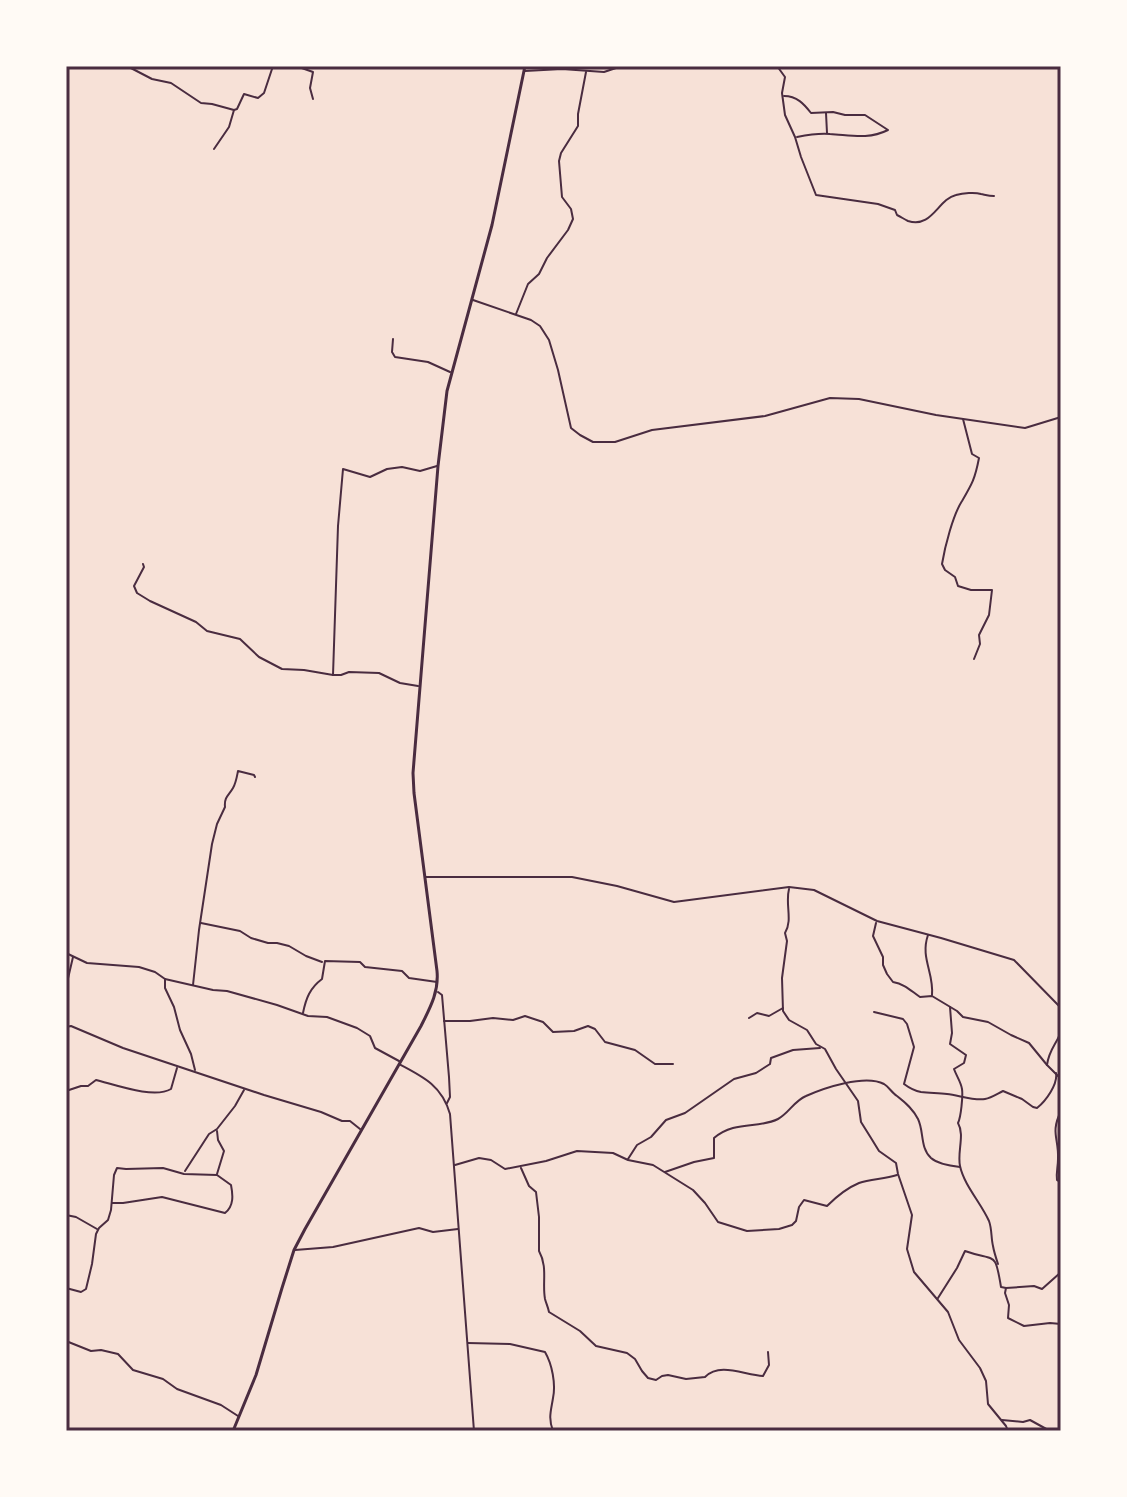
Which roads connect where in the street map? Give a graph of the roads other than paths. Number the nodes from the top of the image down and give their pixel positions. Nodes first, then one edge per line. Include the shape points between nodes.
1 (127, 66) edge
2 (273, 66) edge
3 (296, 66) edge
4 (313, 66) edge
5 (622, 66) edge
6 (777, 66) edge
7 (524, 68) edge
8 (313, 72) junction
9 (586, 72) junction
10 (782, 96) junction
11 (313, 99) dead end
12 (234, 110) junction
13 (826, 112) junction
14 (827, 133) junction
15 (795, 137) junction
16 (214, 149) dead end
17 (994, 196) dead end
18 (471, 300) junction
19 (515, 315) junction
20 (393, 339) dead end
21 (451, 372) junction
22 (1061, 417) edge
23 (963, 418) junction
24 (438, 466) junction
25 (143, 564) dead end
26 (974, 659) dead end
27 (333, 675) junction
28 (420, 686) junction
29 (255, 777) dead end
30 (425, 877) junction
31 (789, 887) junction
32 (877, 921) junction
33 (200, 923) junction
34 (928, 934) junction
35 (66, 953) edge
36 (73, 955) junction
37 (323, 963) junction
38 (165, 979) junction
39 (438, 982) junction
40 (193, 986) junction
41 (66, 987) edge
42 (436, 991) junction
43 (932, 996) junction
44 (950, 1007) junction
45 (783, 1008) junction
46 (1061, 1008) edge
47 (874, 1012) dead end
48 (303, 1014) junction
49 (749, 1018) dead end
50 (444, 1021) junction
51 (66, 1027) edge
52 (1061, 1031) edge
53 (821, 1047) junction
54 (399, 1062) junction
55 (673, 1064) dead end
56 (1047, 1065) junction
57 (178, 1067) junction
58 (195, 1071) junction
59 (1056, 1073) junction
60 (1061, 1079) edge
61 (846, 1083) junction
62 (244, 1089) junction
63 (66, 1091) edge
64 (961, 1097) junction
65 (447, 1104) junction
66 (1061, 1111) edge
67 (217, 1129) junction
68 (361, 1129) junction
69 (627, 1160) junction
70 (455, 1165) junction
71 (521, 1166) junction
72 (960, 1167) junction
73 (664, 1172) junction
74 (184, 1174) junction
75 (898, 1174) junction
76 (217, 1175) junction
77 (1061, 1182) edge
78 (112, 1203) junction
79 (66, 1215) edge
80 (98, 1229) junction
81 (458, 1229) junction
82 (294, 1250) junction
83 (998, 1264) junction
84 (1061, 1270) edge
85 (66, 1288) edge
86 (1006, 1288) junction
87 (937, 1299) junction
88 (1061, 1324) edge
89 (66, 1341) edge
90 (468, 1343) junction
91 (768, 1352) dead end
92 (239, 1417) junction
93 (1001, 1420) junction
94 (1061, 1428) edge
95 (233, 1431) edge
96 (474, 1431) edge
97 (553, 1431) edge
98 (1008, 1431) edge
99 (1050, 1431) edge
100 (1057, 1431) edge

1 - 12 street via 171,83 201,103
2 - 12 street via 264,93 258,98 244,94
3 - 8 street
4 - 8 street
5 - 9 street
6 - 10 street via 785,77
7 - 9 street
7 - 18 main road
8 - 11 street
9 - 19 street via 578,126 559,161 562,197 573,219 528,284
10 - 13 street via 798,100 811,113
10 - 15 street
12 - 16 street
13 - 14 street
13 - 14 street via 865,115 888,130 864,137
14 - 15 street
15 - 17 street via 816,195 878,204 914,222 957,194
18 - 19 street
18 - 21 main road
19 - 23 street via 540,326 549,340 571,428 593,442 765,416 830,398
20 - 21 street via 395,357
21 - 24 main road
22 - 23 street via 1025,428
23 - 26 street via 972,454 979,458 942,564 958,586 992,590
24 - 27 street via 387,469 370,477 343,469
24 - 28 main road
25 - 27 street via 134,590 150,601 212,633 240,639 282,669
27 - 28 street via 379,673
28 - 30 main road via 413,773
29 - 33 street via 238,771 228,792 212,844
30 - 31 street via 572,877 674,902
30 - 39 main road
31 - 32 street via 814,890
31 - 45 street
32 - 34 street
32 - 43 street via 873,936 887,974 920,997
33 - 37 street via 289,946
33 - 40 street
34 - 43 street via 925,958
34 - 46 street via 1014,960
35 - 36 street
36 - 38 street via 87,963 139,967
36 - 41 street
37 - 39 street via 360,962
37 - 48 street via 322,979 309,993
38 - 40 street
38 - 58 street
39 - 42 main road
40 - 48 street
42 - 50 street via 442,995
42 - 54 main road
43 - 44 street
44 - 56 street via 1029,1043
44 - 64 street via 950,1044 966,1055 954,1069
45 - 49 street
45 - 53 street via 789,1020
47 - 64 street via 907,1024 914,1047 904,1085
48 - 54 street via 357,1028 370,1036 375,1048
50 - 55 street via 525,1016 553,1032 588,1026 605,1042 635,1050 655,1064
50 - 65 street
51 - 57 street
52 - 56 street
53 - 61 street
53 - 69 street via 771,1058 756,1073 734,1079 666,1120
54 - 65 street via 435,1085
54 - 68 main road
56 - 59 street
57 - 58 street
57 - 63 street via 165,1093 96,1080
58 - 62 street
59 - 60 street
59 - 64 street via 1056,1082 1037,1108 1003,1091 989,1099
61 - 72 street via 887,1086 918,1118 931,1158
61 - 73 street via 805,1096 776,1120 722,1132 714,1138 714,1158
61 - 75 street via 858,1101 861,1122 879,1151 896,1163
62 - 67 street
62 - 68 street via 350,1121
64 - 72 street
65 - 70 street
66 - 77 street via 1055,1129 1056,1176
67 - 74 street
67 - 76 street via 224,1151
68 - 82 main road
69 - 71 street via 586,1150
69 - 73 street
70 - 71 street via 479,1158 505,1169
70 - 81 street
71 - 91 street via 536,1192 549,1312 596,1346 627,1353 653,1380 664,1375 705,1377 723,1369 763,1376
72 - 83 street via 990,1223
73 - 75 street via 693,1190 718,1222 755,1231 792,1225 804,1200 827,1206 862,1182
74 - 76 street
74 - 78 street via 163,1168 117,1168
75 - 87 street via 912,1215 907,1249 914,1272
76 - 78 street via 231,1185 233,1194 225,1213 169,1198
78 - 80 street via 108,1220
79 - 80 street
80 - 85 street via 86,1289
81 - 82 street via 419,1228
81 - 90 street
82 - 92 main road
83 - 86 street via 1001,1287
83 - 87 street via 965,1251
84 - 86 street via 1042,1289
86 - 88 street via 1008,1318 1024,1326
87 - 93 street via 980,1368 988,1404
89 - 92 street via 118,1354 133,1370
90 - 96 street
90 - 97 street via 545,1352 553,1384
92 - 95 main road
93 - 98 street
93 - 99 street via 1030,1420
94 - 100 street

